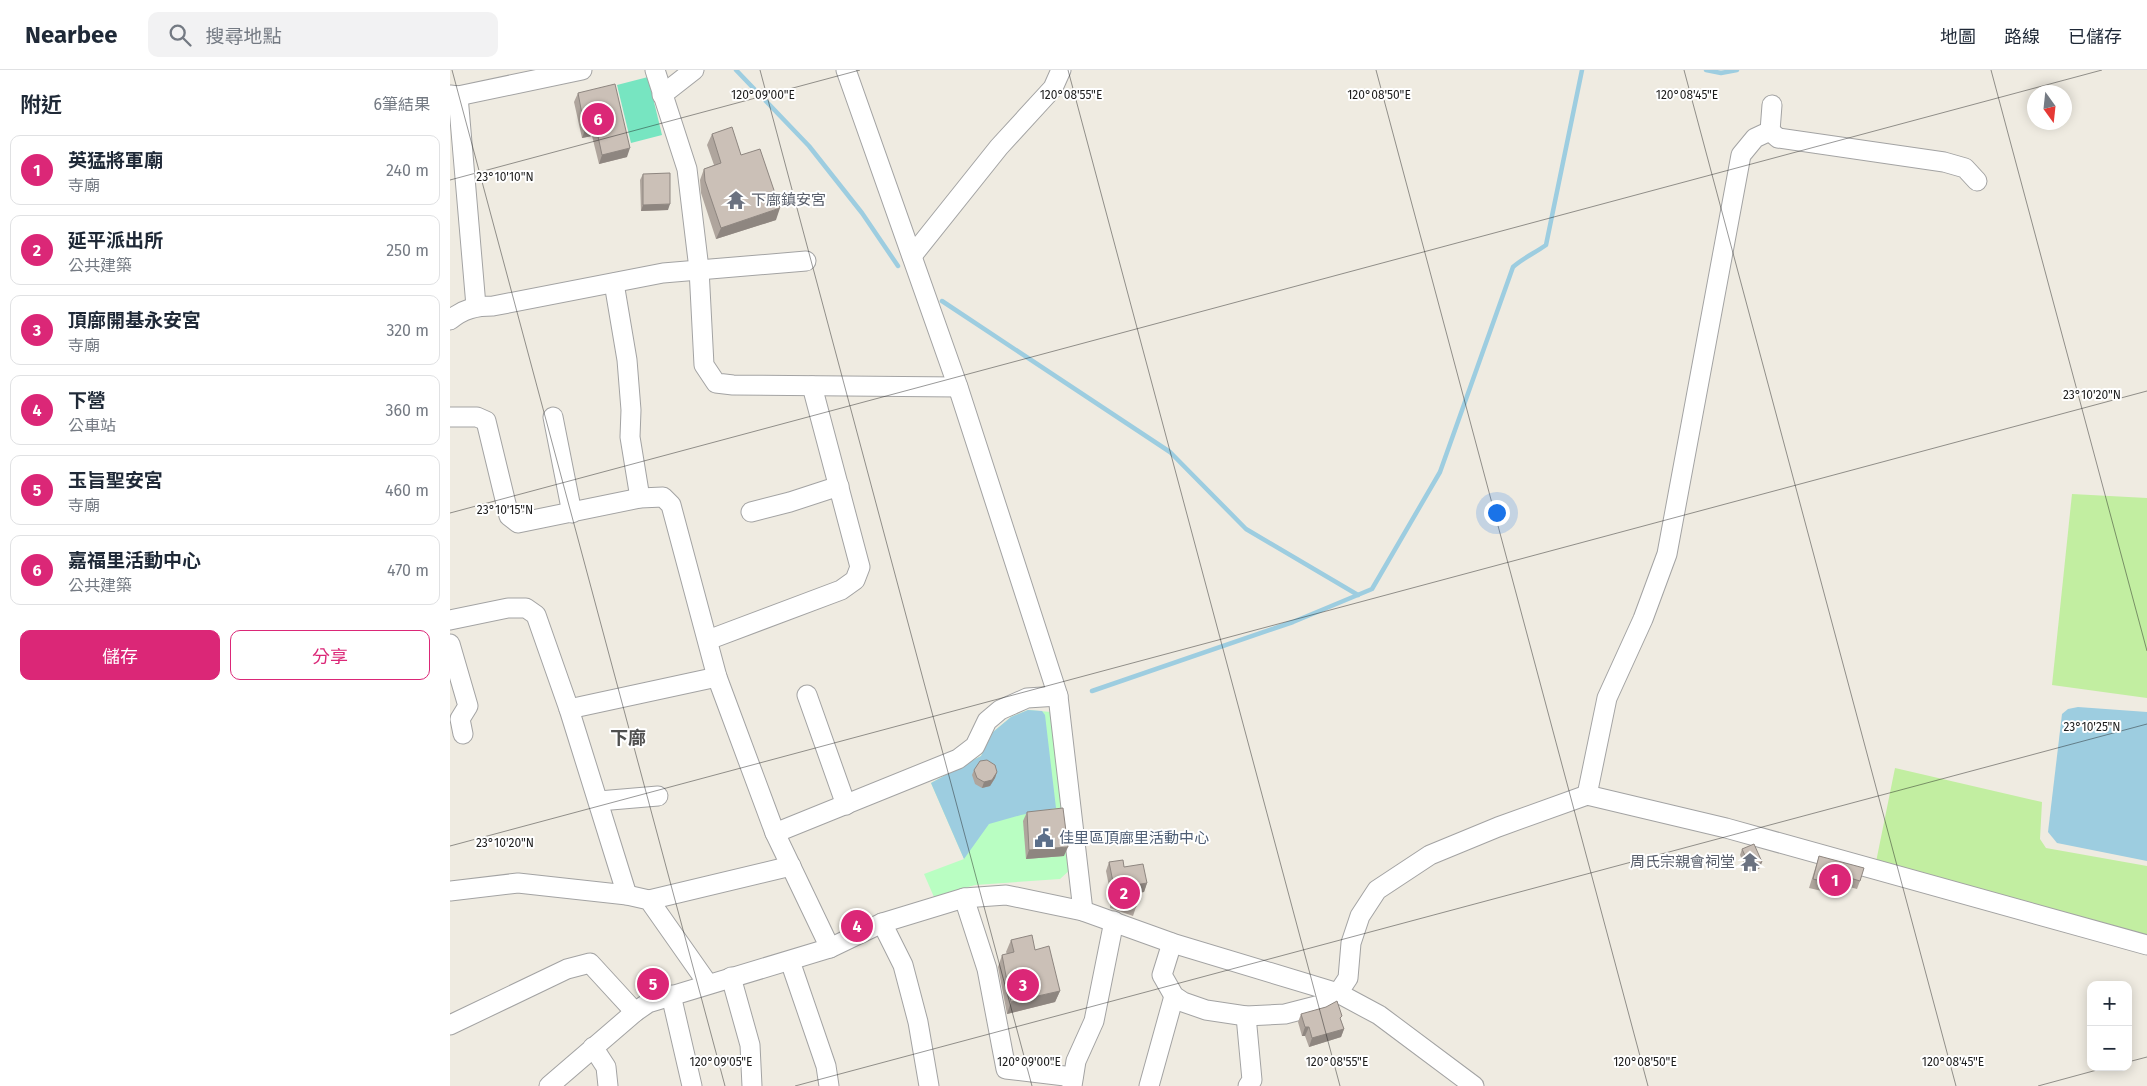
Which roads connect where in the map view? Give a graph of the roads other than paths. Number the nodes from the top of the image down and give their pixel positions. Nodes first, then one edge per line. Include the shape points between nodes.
1 (582, 70) edge
2 (655, 70) edge
3 (694, 70) edge
4 (846, 70) edge
5 (1061, 70) edge
6 (662, 95) junction
7 (454, 96) edge
8 (1772, 105) dead end
9 (1770, 131) junction
10 (1977, 181) dead end
11 (912, 256) junction
12 (806, 261) dead end
13 (700, 269) junction
14 (614, 283) junction
15 (476, 306) junction
16 (450, 320) edge
17 (812, 386) junction
18 (958, 387) junction
19 (450, 417) edge
20 (553, 417) dead end
21 (839, 486) junction
22 (640, 498) junction
23 (751, 512) dead end
24 (572, 513) junction
25 (450, 620) edge
26 (708, 640) junction
27 (450, 644) edge
28 (717, 677) junction
29 (807, 695) dead end
30 (1058, 696) junction
31 (569, 709) junction
32 (462, 734) dead end
33 (1587, 795) junction
34 (658, 796) dead end
35 (599, 801) junction
36 (846, 805) junction
37 (775, 833) junction
38 (791, 866) junction
39 (450, 891) edge
40 (627, 895) junction
41 (964, 898) junction
42 (650, 900) junction
43 (1083, 911) junction
44 (1114, 921) junction
45 (882, 924) junction
46 (1172, 944) junction
47 (2147, 945) edge
48 (830, 948) junction
49 (790, 961) junction
50 (731, 977) junction
51 (708, 984) junction
52 (1338, 993) junction
53 (671, 995) junction
54 (1174, 996) junction
55 (635, 1012) junction
56 (1246, 1016) junction
57 (450, 1026) edge
58 (594, 1047) junction
59 (1073, 1081) edge
60 (549, 1086) edge
61 (608, 1086) edge
62 (689, 1086) edge
63 (752, 1086) edge
64 (829, 1086) edge
65 (929, 1086) edge
66 (1149, 1086) edge
67 (1248, 1086) edge
68 (1474, 1086) edge

1 - 7 street
2 - 6 street
3 - 6 street
4 - 11 street
5 - 11 street via 1053,88 999,147
6 - 13 street via 688,169
7 - 15 street
8 - 9 street
9 - 10 street via 1778,138 1944,162 1965,168
9 - 33 street via 1755,138 1741,155 1667,554 1643,619 1607,698
11 - 18 street
12 - 13 street
13 - 14 street
13 - 17 street via 704,365 716,383
14 - 15 street via 493,306
14 - 22 street via 627,360 630,437
15 - 16 street
17 - 18 street
17 - 21 street
18 - 30 street
19 - 24 street via 476,417 486,421 509,516 518,524
20 - 24 street
21 - 23 street
21 - 26 street via 860,567 855,580 841,590
22 - 24 street
22 - 26 street via 663,497 671,505
25 - 31 street via 508,608 526,608 536,615
26 - 28 street
27 - 32 street via 468,706 460,719
28 - 31 street
28 - 37 street
29 - 36 street
30 - 36 street via 1027,698 1000,710 987,721 975,746 958,759
30 - 43 street
31 - 35 street
33 - 47 street via 1726,828
33 - 52 street via 1430,855 1377,890 1360,916 1351,943 1348,978
34 - 35 street
35 - 40 street
36 - 37 street
37 - 38 street
38 - 42 street
38 - 48 street
39 - 40 street via 518,883
40 - 42 street
41 - 43 street via 1006,895
41 - 45 street
41 - 59 street via 987,969 1006,1069
42 - 51 street
43 - 44 street
44 - 46 street
44 - 59 street via 1094,1021 1076,1061
45 - 48 street
45 - 65 street via 904,966
46 - 52 street
46 - 54 street via 1162,975
48 - 49 street
49 - 50 street
49 - 64 street via 826,1066
50 - 51 street
50 - 63 street via 750,1045
51 - 53 street
52 - 56 street via 1320,1005 1285,1014
52 - 68 street via 1379,1014
53 - 55 street via 648,1003
53 - 62 street
54 - 56 street via 1206,1010
54 - 66 street
55 - 57 street via 590,963 566,969
55 - 58 street
56 - 67 street via 1252,1080
58 - 60 street
58 - 61 street via 606,1067

